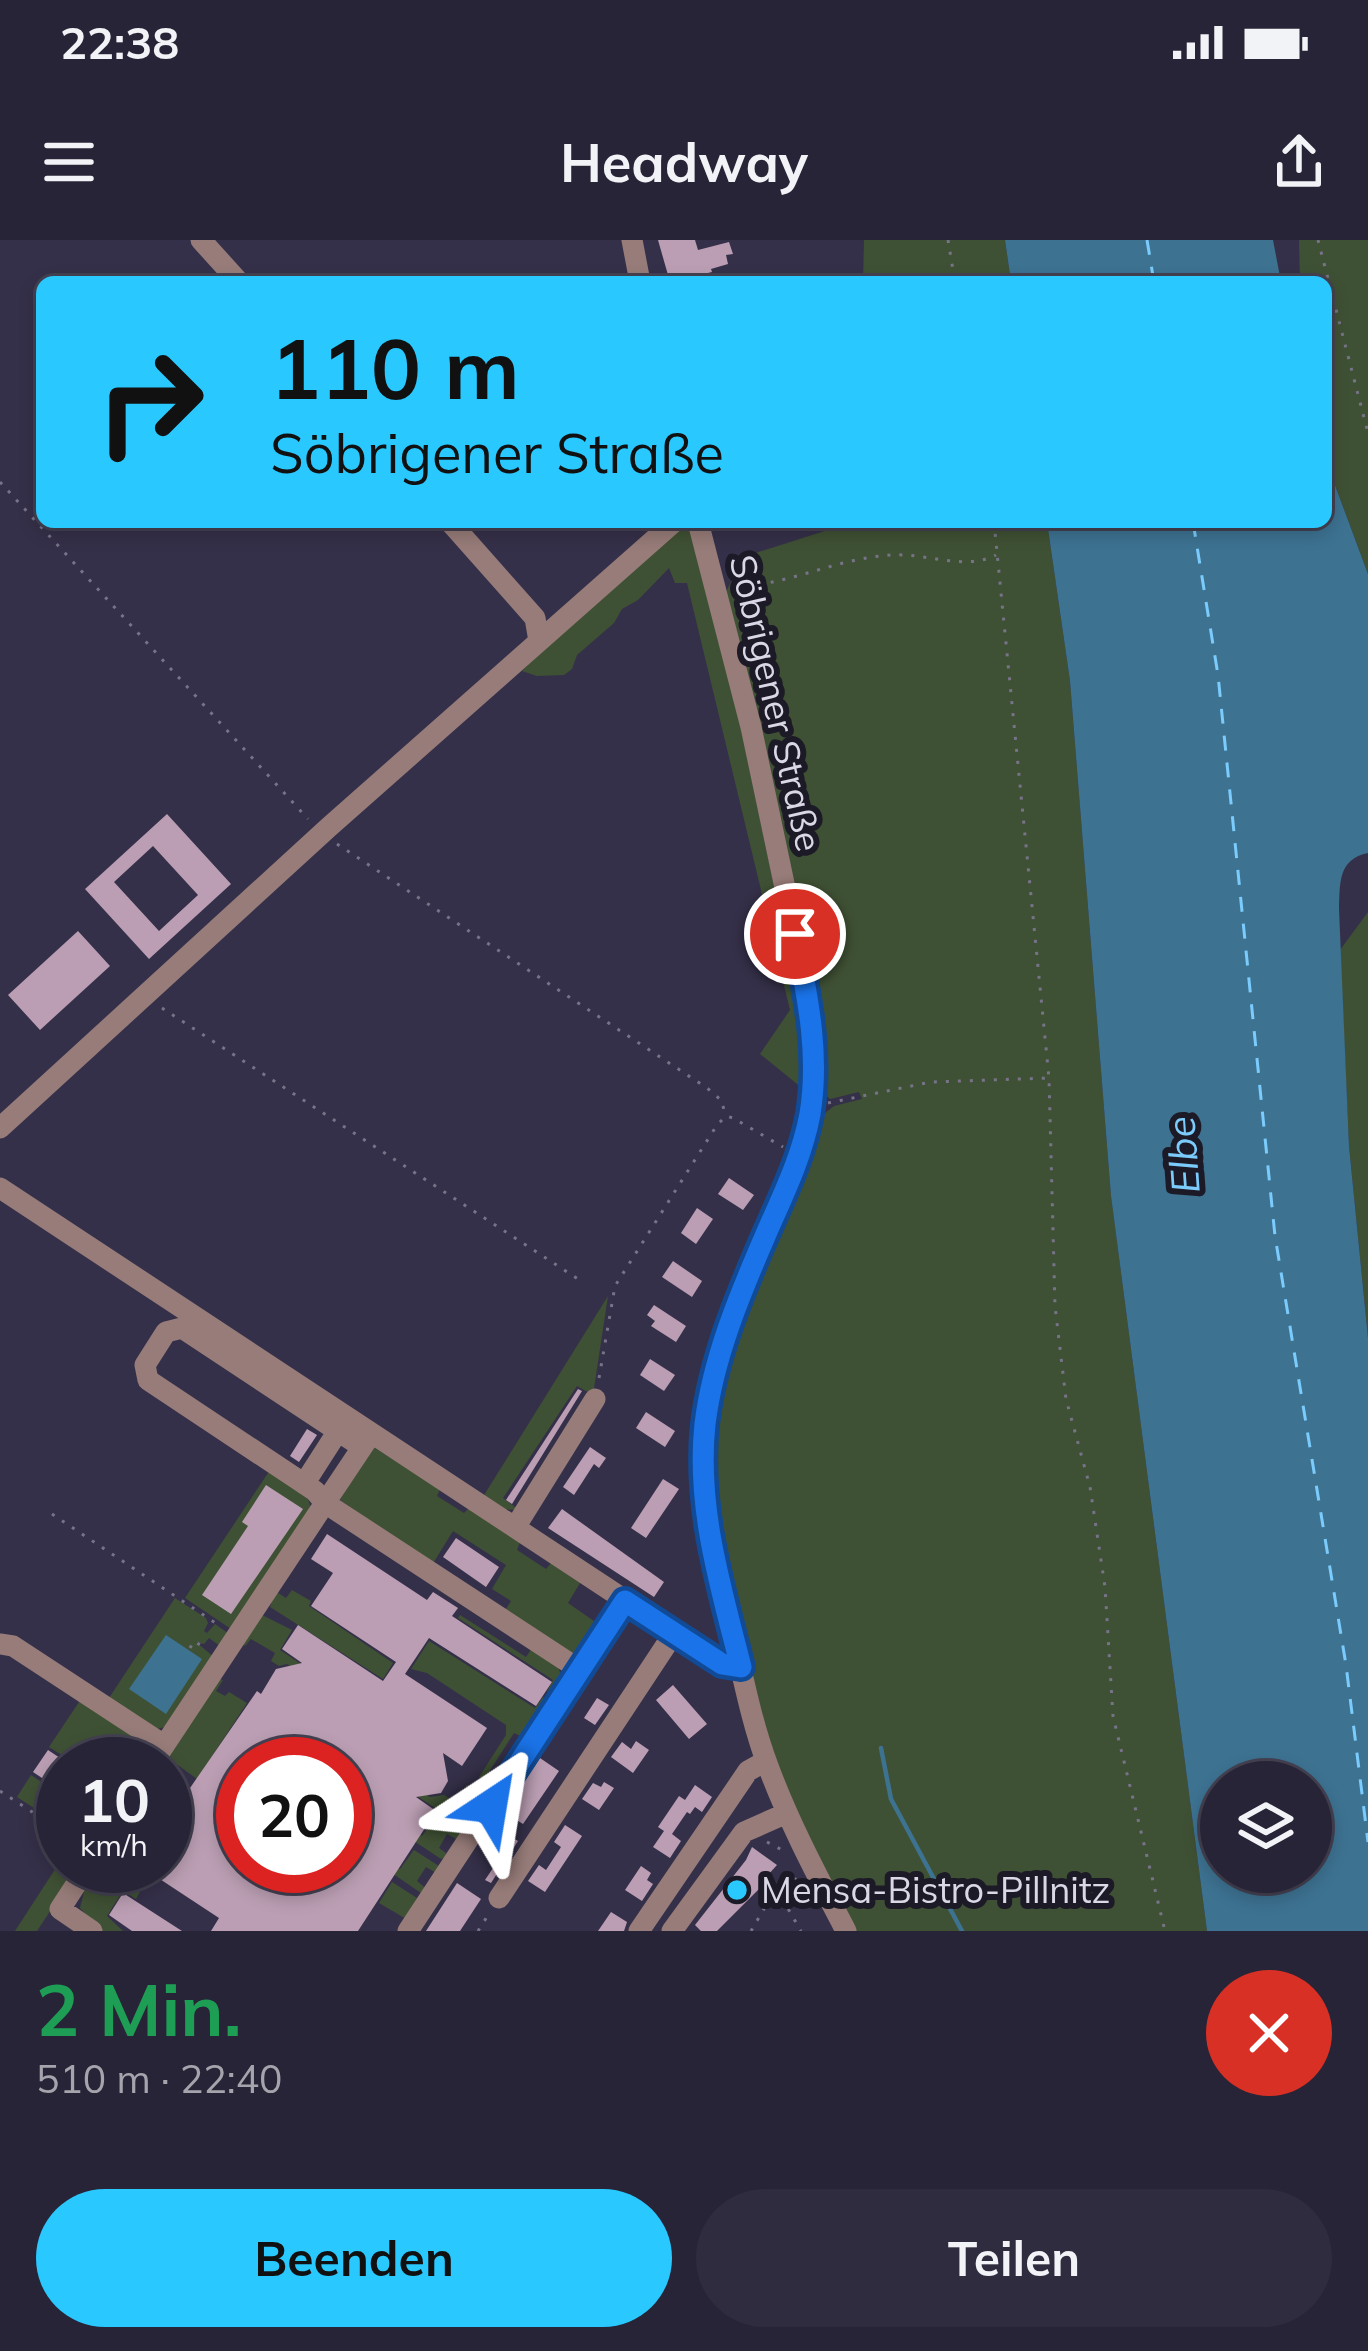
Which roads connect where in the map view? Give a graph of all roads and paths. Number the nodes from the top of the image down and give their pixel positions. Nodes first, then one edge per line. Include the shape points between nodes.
1 (201, 240) edge
2 (632, 240) edge
3 (948, 240) edge
4 (1318, 240) edge
5 (233, 276) edge
6 (639, 276) edge
7 (954, 276) edge
8 (1327, 276) edge
9 (1332, 294) edge
10 (1368, 433) edge
11 (0, 482) edge
12 (36, 521) edge
13 (42, 528) edge
14 (455, 528) edge
15 (667, 528) edge
16 (700, 528) edge
17 (995, 528) edge
18 (997, 554) junction
19 (717, 588) junction
20 (539, 641) junction
21 (322, 834) junction
22 (144, 996) junction
23 (1049, 1078) junction
24 (810, 1112) junction
25 (5, 1114) edge
26 (726, 1116) junction
27 (799, 1158) junction
28 (0, 1188) edge
29 (578, 1279) dead end
30 (595, 1399) joint
31 (338, 1430) junction
32 (366, 1441) junction
33 (304, 1484) junction
34 (325, 1503) junction
35 (52, 1514) dead end
36 (516, 1526) junction
37 (625, 1601) junction
38 (674, 1634) junction
39 (236, 1636) junction
40 (0, 1644) edge
41 (203, 1647) dead end
42 (190, 1648) dead end
43 (741, 1667) junction
44 (580, 1670) junction
45 (134, 1737) edge
46 (170, 1737) edge
47 (766, 1761) junction
48 (0, 1791) edge
49 (787, 1813) junction
50 (36, 1814) edge
51 (758, 1843) dead end
52 (787, 1854) dead end
53 (795, 1868) dead end
54 (766, 1882) dead end
55 (776, 1888) junction
56 (71, 1893) edge
57 (499, 1898) joint
58 (784, 1902) junction
59 (92, 1931) edge
60 (408, 1931) edge
61 (478, 1931) edge
62 (639, 1931) edge
63 (672, 1931) edge
64 (752, 1931) edge
65 (801, 1931) edge
66 (845, 1931) edge
67 (1165, 1931) edge

1 - 5 street
2 - 6 street
3 - 7 path
4 - 8 path
9 - 10 path
11 - 12 path
13 - 21 path
14 - 20 street via 535,618
15 - 20 street
16 - 19 street, Söbrigener Straße
17 - 18 path
18 - 19 path via 982,562 888,555 766,586
18 - 23 path
19 - 24 street, Söbrigener Straße via 812,1016
20 - 21 street
21 - 22 street
21 - 26 path via 707,1088
22 - 25 street
22 - 29 path
23 - 24 path via 931,1082
23 - 67 path via 1055,1306 1066,1399 1106,1587 1113,1715
24 - 27 street, Söbrigener Straße
26 - 27 path
26 - 30 path via 615,1286
27 - 43 street, Söbrigener Straße via 724,1340 705,1422 710,1538
28 - 32 street
30 - 36 street
31 - 32 street
31 - 33 street
31 - 33 street via 182,1328 166,1332 145,1365 148,1380
32 - 34 street
32 - 36 street
33 - 34 street
34 - 39 street
34 - 44 street
35 - 39 path
36 - 37 street
37 - 38 street
37 - 44 street
38 - 43 street
38 - 57 street
39 - 46 street
40 - 45 street via 14,1646
41 - 42 path via 194,1641
43 - 47 street, Söbrigener Straße
44 - 60 street
47 - 49 street, Söbrigener Straße
47 - 62 street via 748,1771
48 - 50 path
49 - 63 street via 744,1832
49 - 66 street, Söbrigener Straße
51 - 52 path
53 - 58 path
54 - 55 path
55 - 58 path
55 - 64 path
56 - 59 street via 60,1910
57 - 61 path
58 - 65 path

